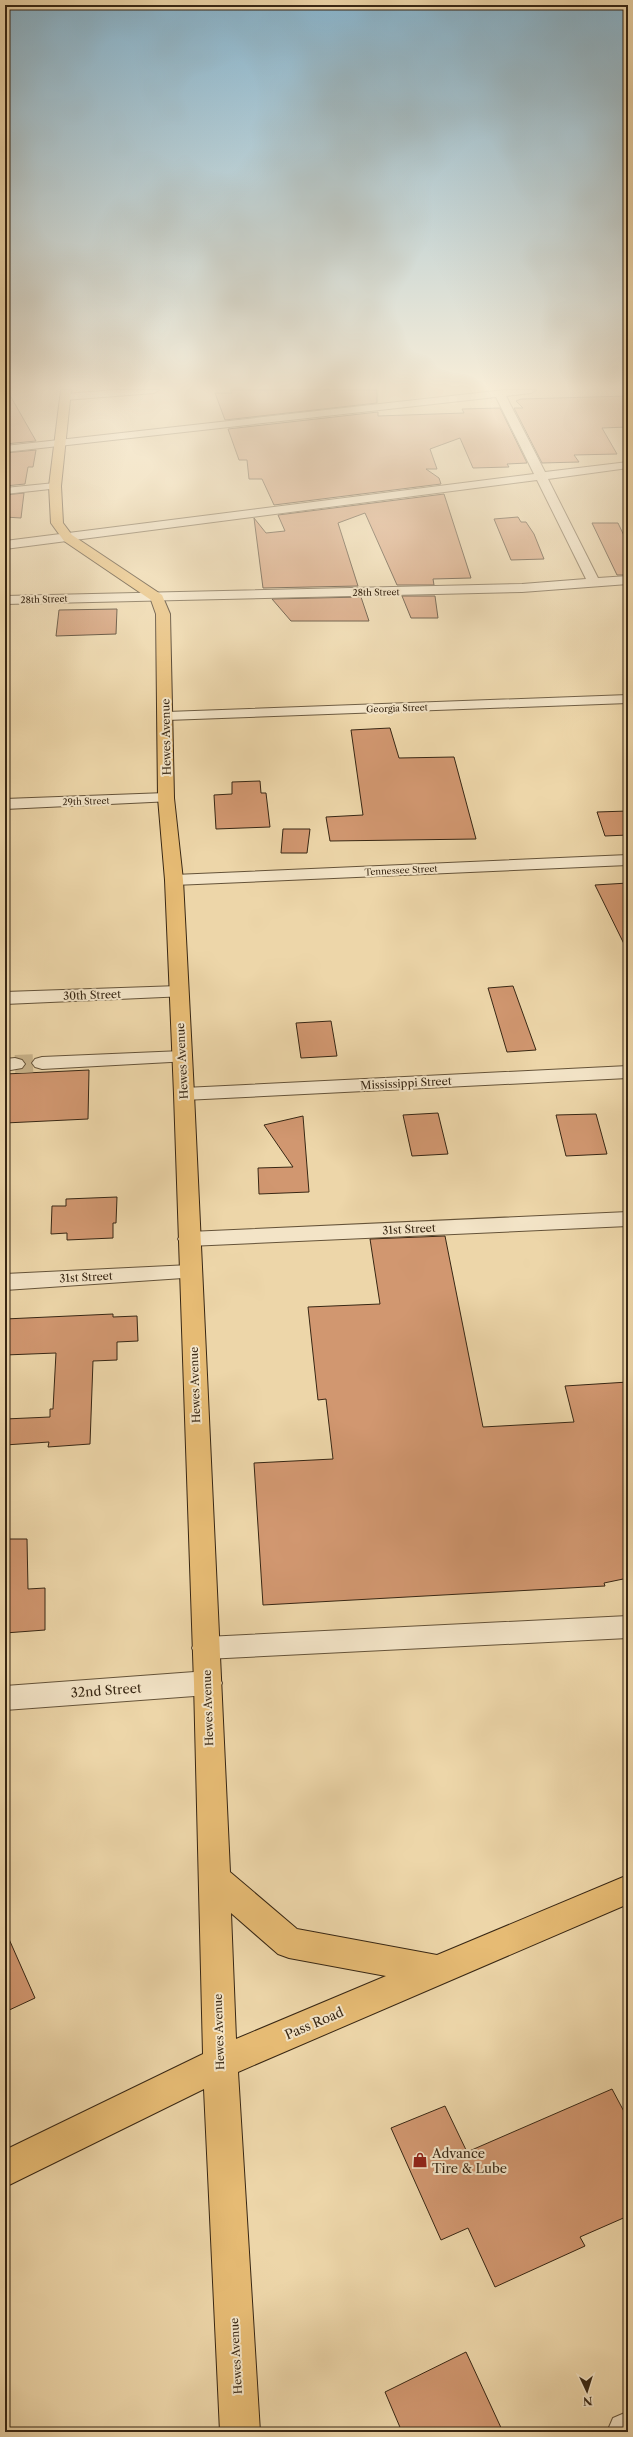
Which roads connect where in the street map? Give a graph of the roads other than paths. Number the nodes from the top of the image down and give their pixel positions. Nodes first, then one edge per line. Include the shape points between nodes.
1 (56, 504) edge
2 (329, 504) edge
3 (554, 504) edge
4 (68, 538) junction
5 (5, 545) edge
6 (628, 580) edge
7 (594, 583) junction
8 (156, 596) junction
9 (5, 600) edge
10 (628, 699) edge
11 (167, 716) junction
12 (166, 798) junction
13 (5, 804) edge
14 (628, 860) edge
15 (174, 880) junction
16 (179, 992) junction
17 (5, 998) edge
18 (182, 1057) junction
19 (42, 1063) tunnel mouth
20 (628, 1072) edge
21 (184, 1094) junction
22 (628, 1219) edge
23 (189, 1239) junction
24 (190, 1272) junction
25 (5, 1282) edge
26 (628, 1627) edge
27 (206, 1648) junction
28 (208, 1682) junction
29 (5, 1698) edge
30 (214, 1878) junction
31 (628, 1889) edge
32 (437, 1970) junction
33 (220, 2063) junction
34 (5, 2169) edge
35 (240, 2432) edge

1 - 4 main road via 57,523
2 - 4 street
3 - 7 street
4 - 5 street
4 - 8 main road
6 - 7 street, 28th Street
7 - 8 street, 28th Street via 522,588
8 - 9 street, 28th Street
8 - 11 main road, Hewes Avenue via 163,614 163,669
10 - 11 street, Georgia Street
11 - 12 main road, Hewes Avenue
12 - 13 street, 29th Street
12 - 15 main road, Hewes Avenue
14 - 15 street, Tennessee Street
15 - 16 main road, Hewes Avenue
16 - 17 street, 30th Street
16 - 18 main road, Hewes Avenue
18 - 19 street
18 - 21 main road, Hewes Avenue
20 - 21 street, Mississippi Street
21 - 23 main road, Hewes Avenue
22 - 23 street, 31st Street
23 - 24 main road, Hewes Avenue
24 - 25 street, 31st Street
24 - 27 main road, Hewes Avenue
26 - 27 street
27 - 28 main road, Hewes Avenue
28 - 29 street, 32nd Street
28 - 30 main road, Hewes Avenue
30 - 32 main road via 289,1943
30 - 33 main road, Hewes Avenue
31 - 32 main road, Pass Road
32 - 33 main road, Pass Road
33 - 34 main road, Pass Road
33 - 35 main road, Hewes Avenue

